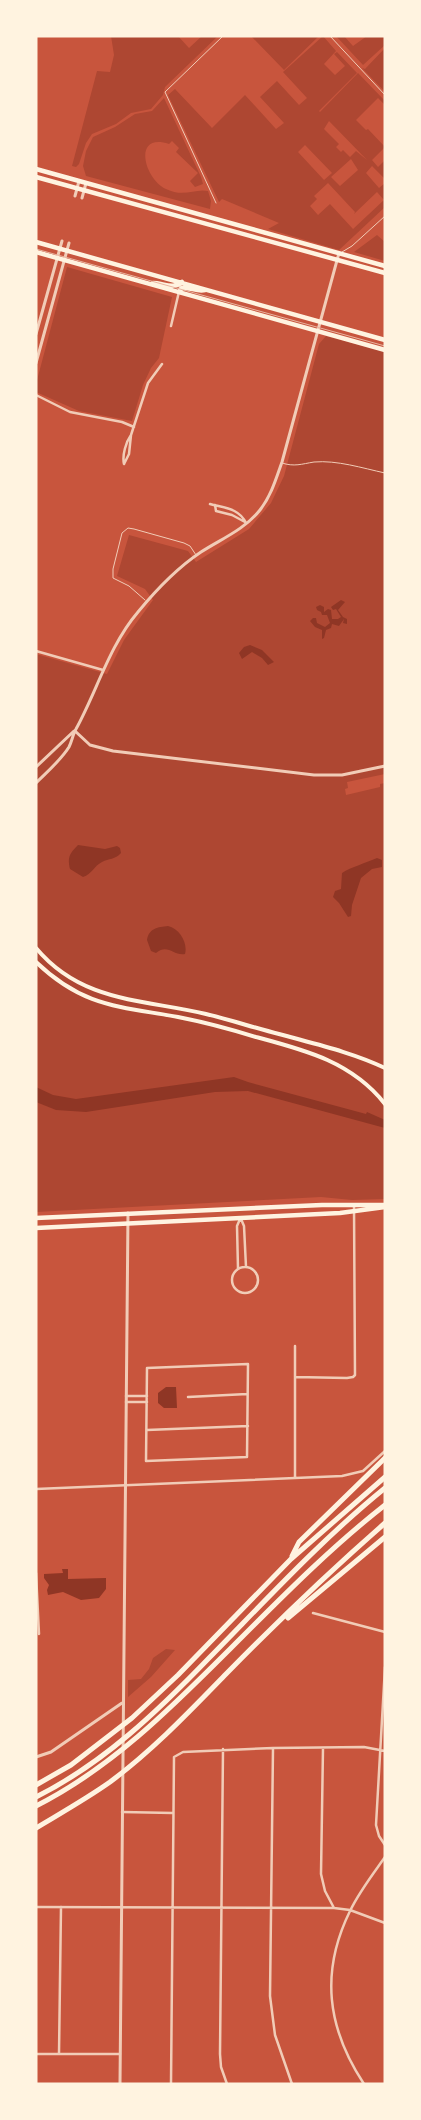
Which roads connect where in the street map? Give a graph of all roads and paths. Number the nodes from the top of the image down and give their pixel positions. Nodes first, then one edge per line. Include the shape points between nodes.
1 (223, 36) edge
2 (330, 36) edge
3 (385, 95) edge
4 (36, 169) edge
5 (36, 177) edge
6 (79, 181) junction
7 (86, 183) junction
8 (77, 188) junction
9 (84, 190) junction
10 (75, 196) dead end
11 (82, 198) dead end
12 (216, 203) dead end
13 (385, 216) edge
14 (62, 241) dead end
15 (36, 242) edge
16 (69, 243) dead end
17 (60, 249) junction
18 (67, 250) junction
19 (36, 252) edge
20 (339, 253) junction
21 (57, 258) junction
22 (65, 260) junction
23 (338, 260) junction
24 (385, 266) edge
25 (385, 273) edge
26 (182, 282) junction
27 (146, 283) junction
28 (207, 289) junction
29 (48, 290) junction
30 (56, 292) junction
31 (179, 292) junction
32 (321, 322) junction
33 (171, 326) dead end
34 (318, 332) junction
35 (36, 334) edge
36 (385, 340) edge
37 (38, 347) edge
38 (385, 350) edge
39 (36, 363) edge
40 (162, 364) dead end
41 (36, 395) edge
42 (134, 427) junction
43 (131, 435) junction
44 (282, 462) junction
45 (385, 473) edge
46 (210, 504) dead end
47 (215, 505) junction
48 (246, 523) junction
49 (196, 555) junction
50 (147, 601) junction
51 (36, 651) edge
52 (103, 670) junction
53 (75, 731) junction
54 (36, 766) edge
55 (385, 766) edge
56 (36, 783) edge
57 (36, 948) edge
58 (36, 962) edge
59 (101, 994) junction
60 (96, 1001) junction
61 (323, 1046) junction
62 (320, 1056) junction
63 (385, 1068) edge
64 (384, 1102) edge
65 (354, 1204) junction
66 (385, 1206) edge
67 (240, 1208) junction
68 (354, 1212) junction
69 (128, 1213) junction
70 (50, 1217) junction
71 (36, 1218) edge
72 (240, 1218) junction
73 (129, 1223) junction
74 (50, 1227) junction
75 (36, 1228) edge
76 (246, 1267) junction
77 (238, 1269) junction
78 (294, 1346) dead end
79 (295, 1377) junction
80 (247, 1394) junction
81 (126, 1396) junction
82 (147, 1396) junction
83 (188, 1397) dead end
84 (126, 1402) junction
85 (147, 1402) junction
86 (248, 1426) junction
87 (146, 1430) junction
88 (385, 1451) edge
89 (385, 1458) edge
90 (385, 1477) edge
91 (295, 1478) junction
92 (126, 1484) junction
93 (36, 1488) edge
94 (385, 1488) edge
95 (385, 1505) edge
96 (385, 1522) edge
97 (385, 1537) edge
98 (291, 1559) junction
99 (36, 1573) edge
100 (313, 1613) dead end
101 (385, 1632) edge
102 (39, 1634) dead end
103 (257, 1644) junction
104 (385, 1667) edge
105 (122, 1705) junction
106 (273, 1748) junction
107 (323, 1748) junction
108 (223, 1749) junction
109 (380, 1750) junction
110 (385, 1751) edge
111 (36, 1757) edge
112 (36, 1785) edge
113 (36, 1797) edge
114 (36, 1806) edge
115 (122, 1812) junction
116 (173, 1813) junction
117 (36, 1828) edge
118 (385, 1845) edge
119 (385, 1857) edge
120 (36, 1907) edge
121 (61, 1907) junction
122 (121, 1908) junction
123 (172, 1908) junction
124 (222, 1908) junction
125 (271, 1908) junction
126 (334, 1908) junction
127 (350, 1910) junction
128 (385, 1923) edge
129 (36, 2054) edge
130 (59, 2054) junction
131 (120, 2054) junction
132 (120, 2084) edge
133 (171, 2084) edge
134 (227, 2084) edge
135 (292, 2084) edge
136 (364, 2084) edge

1 - 12 lane via 165,92
2 - 3 lane
4 - 6 main road
5 - 8 main road
6 - 7 main road
6 - 8 street
7 - 9 street
7 - 20 main road
8 - 9 main road
8 - 10 street
9 - 11 street
9 - 23 main road
13 - 20 lane via 346,252
14 - 17 street
15 - 17 main road
16 - 18 street
17 - 18 main road
17 - 21 street
18 - 22 street
18 - 26 main road
19 - 21 main road
20 - 23 street
20 - 24 main road
21 - 22 main road
21 - 29 street
22 - 27 main road
22 - 30 street
23 - 25 main road
23 - 32 street
26 - 27 main road via 172,287
26 - 28 main road
26 - 31 street
27 - 31 main road
28 - 31 main road via 200,291 187,287
28 - 32 main road
29 - 30 street
29 - 35 street
30 - 37 street
31 - 33 street
31 - 34 main road
32 - 34 street
32 - 36 main road
34 - 38 main road
34 - 44 street
37 - 39 street
40 - 42 street via 148,383
41 - 42 street via 70,412
42 - 43 street
43 - 43 street via 124,452 124,464 129,454
44 - 45 lane via 289,465 313,462 347,464
44 - 48 street via 270,495 259,512
46 - 47 street
47 - 48 street via 238,512
47 - 48 street via 216,512 232,515
48 - 49 street
49 - 50 street
49 - 50 lane via 184,543 134,529 122,533 113,578
50 - 52 street
51 - 52 street
52 - 53 street
53 - 54 street
53 - 55 street via 90,745 113,751 294,773 342,775
53 - 56 street via 70,746
57 - 59 main road via 57,970
58 - 60 main road via 65,986
59 - 60 main road
59 - 61 main road via 205,1014
60 - 62 main road via 127,1010 201,1022
61 - 62 main road
61 - 63 main road
62 - 64 main road via 356,1076
65 - 66 main road
65 - 67 main road
65 - 68 street
66 - 68 main road
67 - 69 main road
67 - 72 main road
68 - 72 main road
68 - 79 street via 355,1374 351,1378
69 - 70 main road
69 - 73 street
70 - 71 main road
70 - 74 main road
72 - 73 main road
72 - 76 street via 244,1226
72 - 77 street via 236,1226
73 - 74 main road
73 - 81 street
74 - 75 main road
76 - 77 street
76 - 77 street via 254,1271 257,1278 254,1288 246,1293 232,1283
78 - 79 street
79 - 91 street
80 - 82 street via 248,1364 147,1368
80 - 83 street
80 - 86 street
81 - 82 street
81 - 84 street
82 - 85 street
84 - 85 street
84 - 92 street
85 - 87 street
86 - 87 street
86 - 87 street via 247,1457 146,1461
88 - 91 street via 358,1473
89 - 98 highway via 299,1542
90 - 98 highway
91 - 92 street
92 - 93 street
92 - 105 street
94 - 113 highway via 306,1559 138,1728 105,1755
95 - 114 highway via 328,1552 170,1710 108,1762
96 - 103 highway
97 - 103 highway
98 - 112 highway via 132,1718 71,1764
99 - 102 street
100 - 101 street
103 - 117 highway via 150,1750 83,1800
104 - 109 street
105 - 111 street via 49,1754
105 - 115 street
106 - 107 street
106 - 108 street
106 - 125 street
107 - 109 street via 368,1747
107 - 126 street via 321,1874
108 - 116 street via 177,1754 173,1761
108 - 124 street
109 - 110 street
109 - 118 street via 376,1825
115 - 116 street
115 - 122 street
116 - 123 street
119 - 127 street
120 - 121 street
121 - 122 street
121 - 130 street
122 - 123 street
122 - 131 street
123 - 124 street
123 - 133 street
124 - 125 street
124 - 134 street via 220,2054
125 - 126 street
125 - 135 street via 272,2018
126 - 127 street
127 - 128 street
127 - 136 street via 333,1962 331,2000 339,2038
129 - 130 street
130 - 131 street
131 - 132 street

